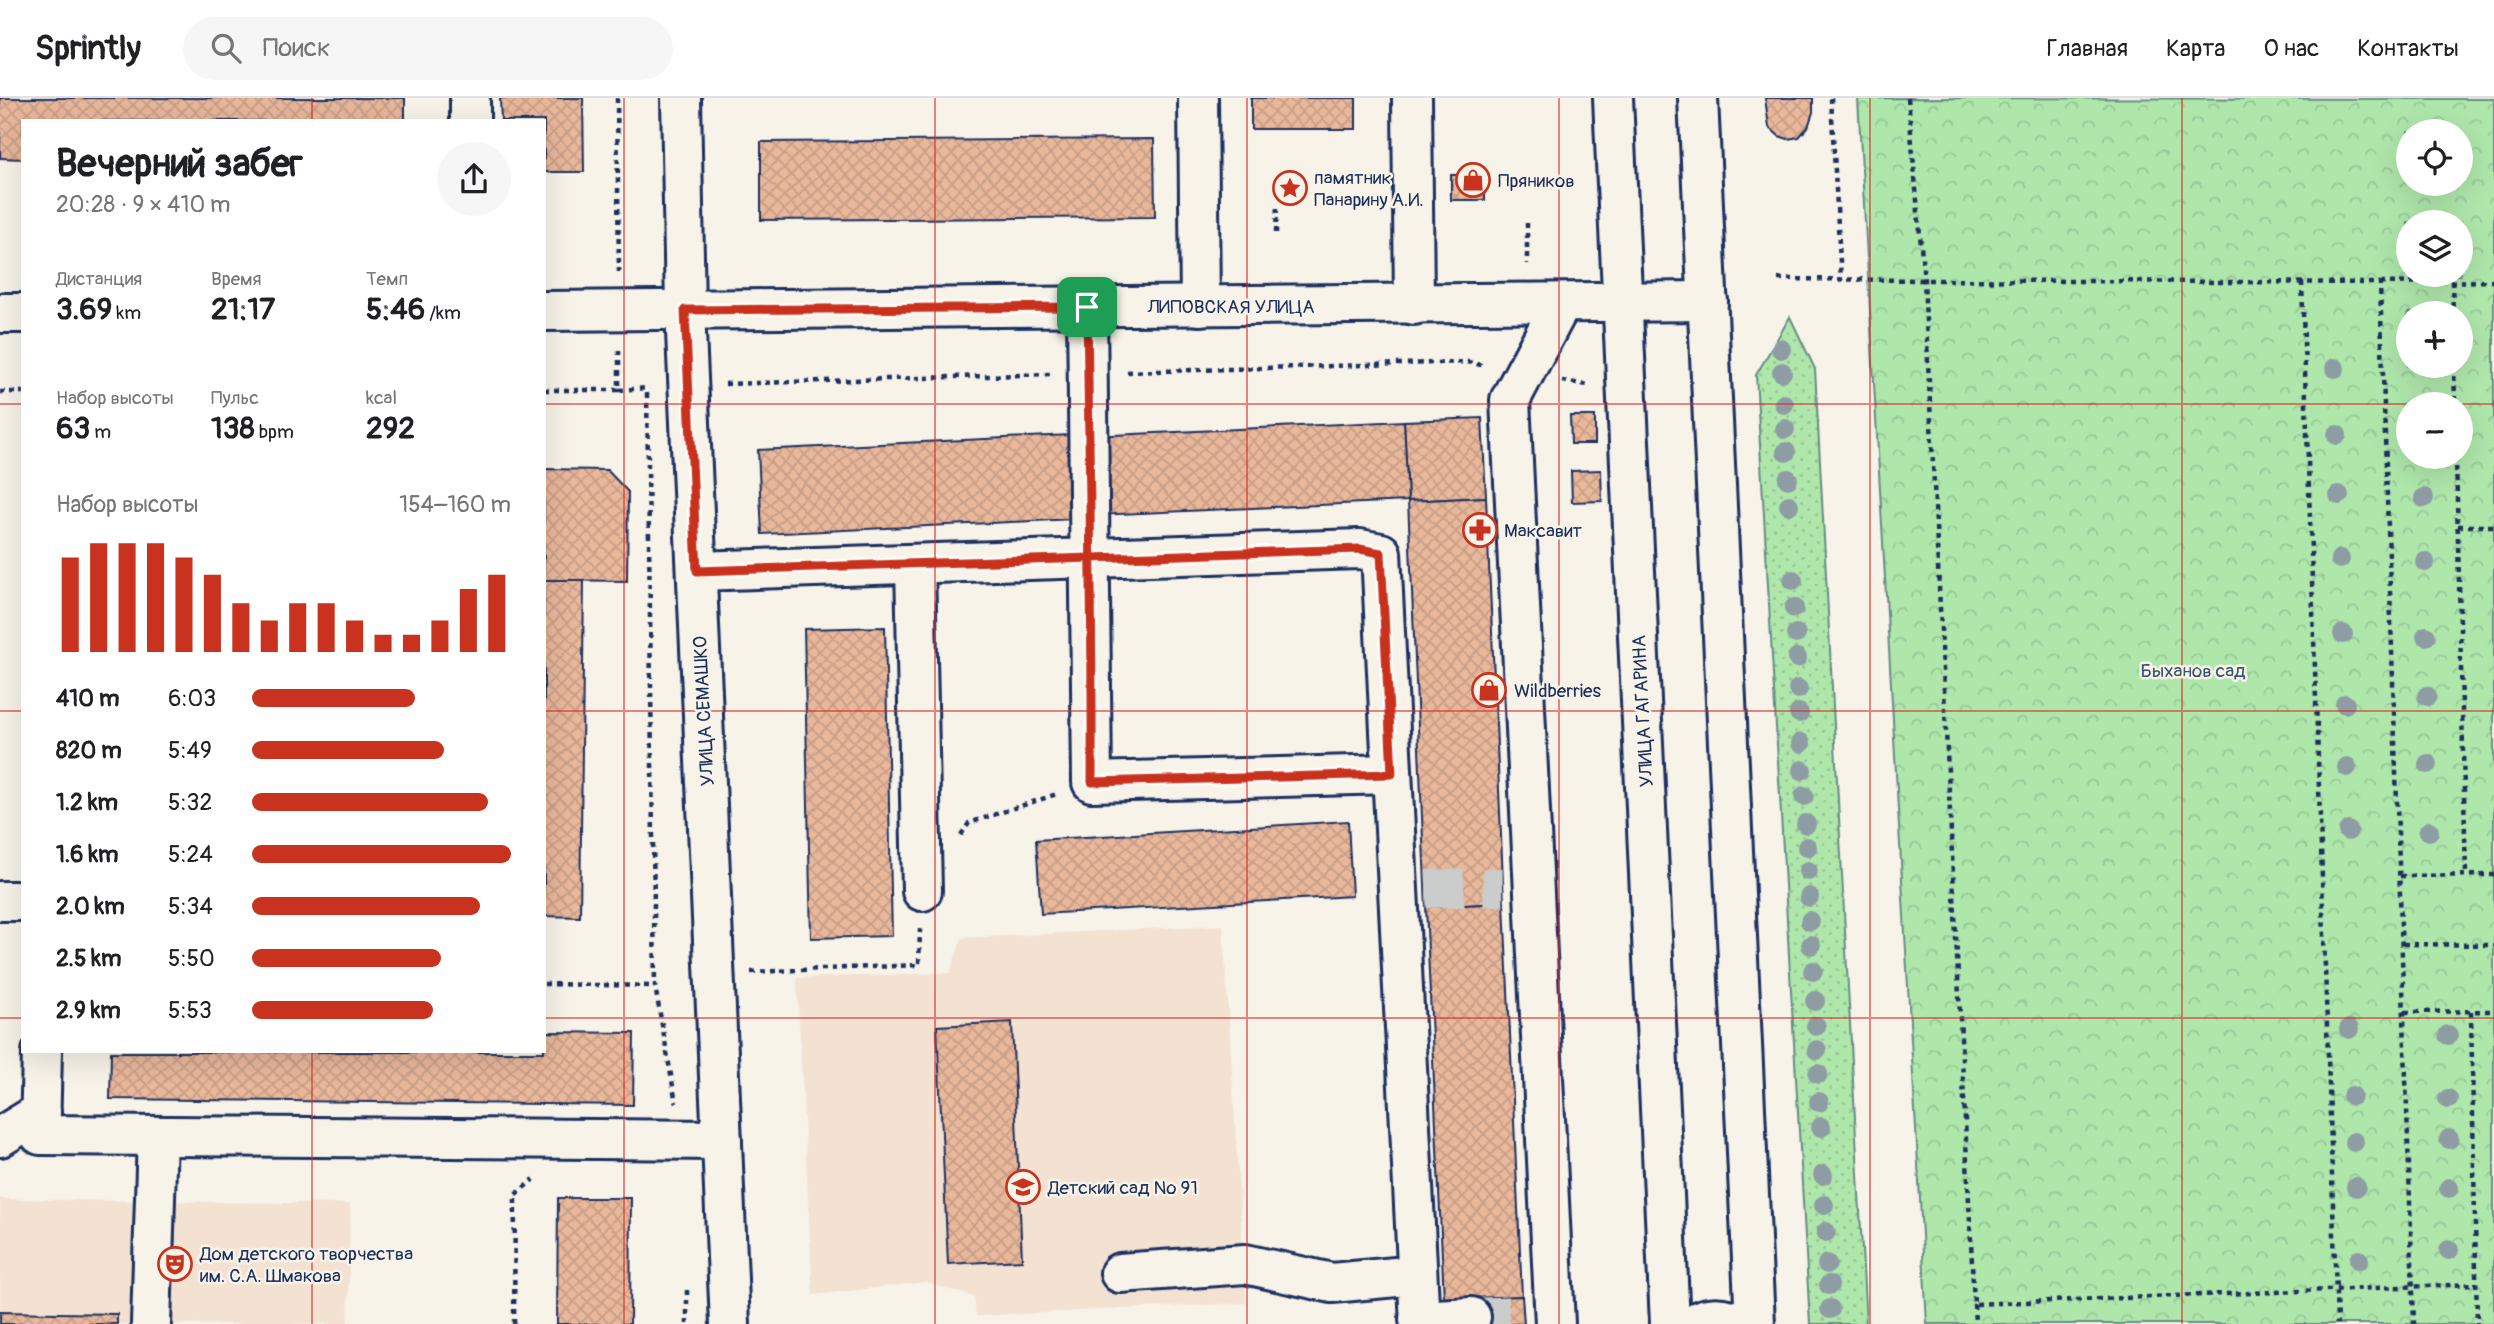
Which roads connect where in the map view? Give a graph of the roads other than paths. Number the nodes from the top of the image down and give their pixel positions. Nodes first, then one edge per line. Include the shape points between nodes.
1 (470, 98) edge
2 (681, 98) edge
3 (1198, 98) edge
4 (1412, 98) edge
5 (1613, 98) edge
6 (1698, 98) edge
7 (470, 119) edge
8 (1708, 301) junction
9 (1622, 302) junction
10 (1561, 304) junction
11 (1415, 305) junction
12 (1200, 306) junction
13 (1087, 307) junction
14 (685, 310) junction
15 (546, 311) edge
16 (0, 313) edge
17 (21, 313) edge
18 (1090, 559) junction
19 (915, 564) junction
20 (697, 571) junction
21 (1392, 774) junction
22 (922, 891) dead end
23 (0, 901) edge
24 (21, 901) edge
25 (42, 1053) edge
26 (41, 1112) junction
27 (157, 1136) junction
28 (0, 1137) edge
29 (722, 1140) junction
30 (1121, 1273) dead end
31 (1417, 1275) junction
32 (1471, 1317) dead end
33 (1544, 1317) edge
34 (1420, 1322) edge
35 (151, 1324) edge
36 (730, 1324) edge
37 (1670, 1324) edge
38 (1693, 1324) edge
39 (1738, 1324) edge
40 (1755, 1324) edge

1 - 7 main road
2 - 14 main road, УЛИЦА СЕМАШКО
3 - 12 main road
4 - 11 main road
5 - 9 main road, УЛИЦА ГАГАРИНА
6 - 8 main road
8 - 9 main road, ЛИПОВСКАЯ УЛИЦА
8 - 40 main road
9 - 10 main road, ЛИПОВСКАЯ УЛИЦА
9 - 37 main road, УЛИЦА ГАГАРИНА
10 - 11 main road, ЛИПОВСКАЯ УЛИЦА
10 - 33 main road via 1510,400 1519,887
11 - 12 main road, ЛИПОВСКАЯ УЛИЦА
12 - 13 main road, ЛИПОВСКАЯ УЛИЦА
13 - 14 main road, ЛИПОВСКАЯ УЛИЦА
13 - 18 main road
14 - 15 main road, ЛИПОВСКАЯ УЛИЦА
14 - 20 main road, УЛИЦА СЕМАШКО
16 - 17 main road
18 - 19 main road
18 - 21 main road via 1360,549 1381,553
18 - 21 main road via 1092,782
19 - 20 main road
19 - 22 main road
20 - 29 main road, УЛИЦА СЕМАШКО
21 - 31 main road via 1412,890
23 - 24 main road
25 - 26 main road
26 - 27 main road via 40,1135
26 - 28 main road
27 - 29 main road
27 - 35 main road
29 - 36 main road, УЛИЦА СЕМАШКО
30 - 31 main road via 1245,1264 1332,1283
31 - 34 main road
32 - 34 main road
38 - 39 main road via 1714,1317

